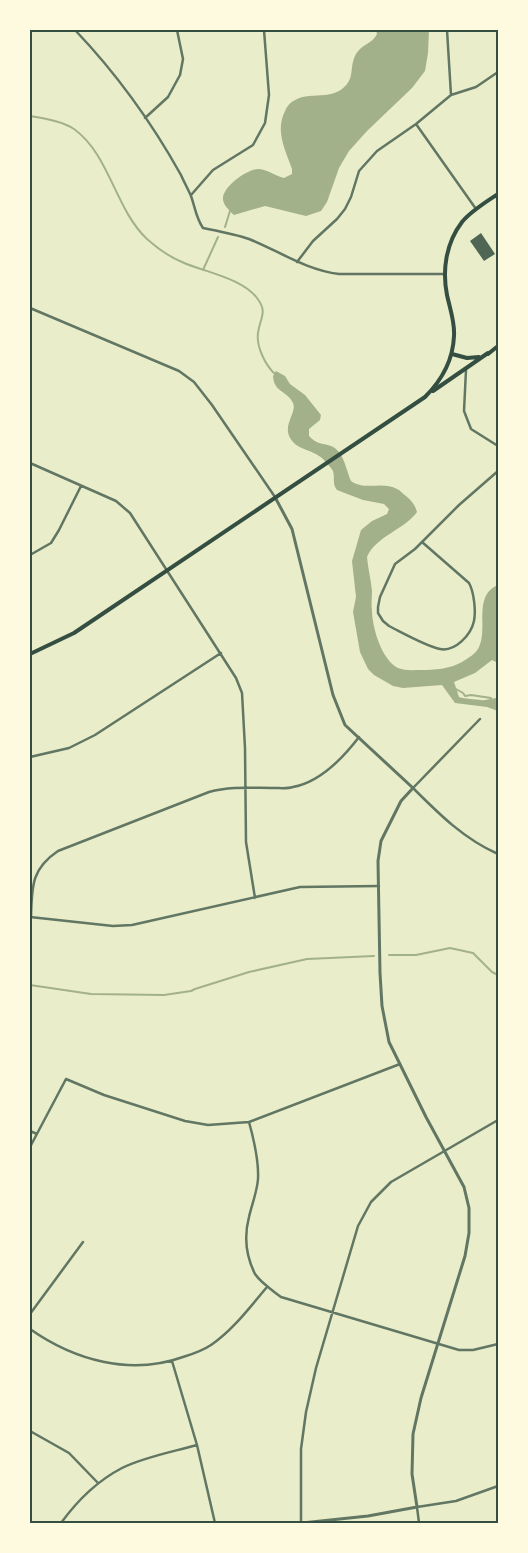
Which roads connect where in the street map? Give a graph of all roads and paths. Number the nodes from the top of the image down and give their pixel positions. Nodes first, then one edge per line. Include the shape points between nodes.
1 (75, 30) edge
2 (177, 30) edge
3 (264, 30) edge
4 (447, 30) edge
5 (498, 72) edge
6 (451, 95) junction
7 (145, 118) junction
8 (416, 124) junction
9 (498, 194) edge
10 (191, 196) junction
11 (476, 209) junction
12 (297, 262) junction
13 (445, 274) junction
14 (30, 308) edge
15 (498, 346) edge
16 (488, 353) junction
17 (452, 354) junction
18 (466, 370) junction
19 (425, 397) junction
20 (498, 446) edge
21 (30, 463) edge
22 (498, 471) edge
23 (81, 486) junction
24 (276, 499) junction
25 (422, 542) junction
26 (30, 555) edge
27 (168, 570) junction
28 (221, 653) junction
29 (30, 654) edge
30 (480, 719) dead end
31 (359, 737) junction
32 (30, 757) edge
33 (246, 788) junction
34 (413, 788) junction
35 (498, 854) edge
36 (379, 886) junction
37 (255, 898) junction
38 (31, 917) edge
39 (400, 1064) junction
40 (498, 1120) edge
41 (249, 1122) junction
42 (30, 1130) edge
43 (37, 1134) junction
44 (30, 1147) edge
45 (444, 1152) junction
46 (83, 1242) dead end
47 (268, 1287) junction
48 (332, 1313) junction
49 (30, 1314) edge
50 (30, 1330) edge
51 (498, 1344) edge
52 (438, 1345) junction
53 (172, 1361) junction
54 (30, 1431) edge
55 (197, 1445) junction
56 (98, 1483) junction
57 (498, 1486) edge
58 (418, 1507) junction
59 (61, 1523) edge
60 (215, 1523) edge
61 (301, 1523) edge
62 (419, 1523) edge

1 - 7 street via 104,61
2 - 7 street via 183,59 180,75 168,97
3 - 10 street via 269,95 264,123 253,145 213,170
4 - 6 street
5 - 6 street via 476,87
6 - 8 street
7 - 10 street
8 - 11 street
8 - 12 street via 377,151 363,165 345,209
9 - 11 main road
10 - 12 street via 204,228 248,239
11 - 13 main road via 452,238 446,255
12 - 13 street via 339,274
13 - 17 main road via 454,335
14 - 24 street via 179,371 194,382
15 - 16 main road
16 - 17 main road via 477,358
16 - 18 main road
17 - 19 main road via 438,384
18 - 19 main road
18 - 20 street via 464,411 471,429
19 - 24 main road
21 - 23 street
22 - 25 street via 459,504
23 - 26 street via 51,543
23 - 27 street via 116,501 130,514
24 - 27 main road
24 - 31 street via 292,529 333,695 345,725
25 - 25 street via 395,564 380,598 378,613 389,626 413,638 441,649 454,647 462,641 474,621 472,588
27 - 28 street
27 - 29 main road via 68,637
28 - 32 street via 95,735 69,748
28 - 33 street via 242,694
30 - 34 street
31 - 33 street via 347,753 306,783 293,788
31 - 34 street
33 - 37 street via 246,842
33 - 38 street via 209,792 58,851 41,865 36,874
34 - 35 street via 448,824
34 - 36 street via 401,801 381,841
36 - 37 street via 300,887
36 - 39 street via 382,1006 389,1042
37 - 38 street via 132,925
39 - 41 street
39 - 45 street
40 - 45 street
41 - 43 street via 208,1125 185,1121 66,1079
41 - 47 street via 258,1180 249,1218 247,1251 256,1275
42 - 43 street
43 - 44 street
45 - 48 street via 391,1182 371,1202 358,1226
45 - 52 street via 464,1187 469,1208 469,1233
46 - 49 street
47 - 48 street via 281,1297
47 - 53 street via 210,1345
48 - 52 street
48 - 61 street via 316,1368 301,1449
50 - 53 street via 73,1354 102,1362 132,1366
51 - 52 street via 472,1350
52 - 58 street via 413,1434 412,1474
53 - 55 street
54 - 56 street via 69,1453
55 - 56 street via 134,1463
55 - 60 street
56 - 59 street
57 - 58 street via 456,1501
58 - 61 street
58 - 62 street

